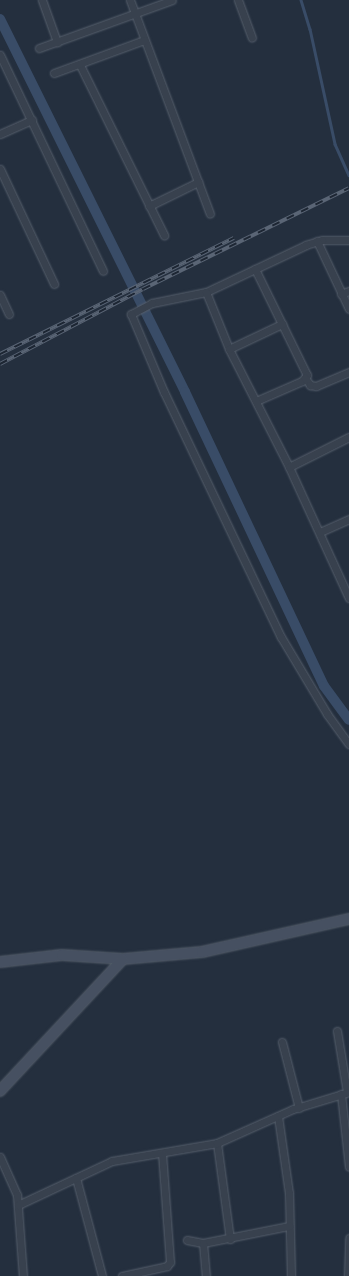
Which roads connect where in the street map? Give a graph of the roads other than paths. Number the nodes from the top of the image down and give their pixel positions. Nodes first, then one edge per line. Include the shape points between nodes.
1 (42, 0) edge
2 (130, 0) edge
3 (172, 0) edge
4 (238, 0) edge
5 (134, 13) junction
6 (252, 38) dead end
7 (144, 40) junction
8 (57, 42) junction
9 (39, 48) dead end
10 (0, 57) edge
11 (80, 64) junction
12 (54, 73) dead end
13 (32, 120) junction
14 (0, 134) edge
15 (0, 170) edge
16 (198, 182) junction
17 (150, 206) junction
18 (210, 214) dead end
19 (164, 235) dead end
20 (349, 240) edge
21 (316, 241) junction
22 (255, 269) junction
23 (102, 271) dead end
24 (54, 284) dead end
25 (349, 291) edge
26 (206, 292) junction
27 (341, 294) junction
28 (0, 295) edge
29 (349, 309) edge
30 (9, 314) dead end
31 (282, 324) junction
32 (229, 349) junction
33 (349, 372) edge
34 (305, 378) junction
35 (256, 402) junction
36 (349, 437) edge
37 (289, 467) junction
38 (349, 519) edge
39 (320, 532) junction
40 (349, 597) edge
41 (349, 744) edge
42 (349, 919) edge
43 (124, 959) junction
44 (0, 962) edge
45 (337, 1031) dead end
46 (282, 1042) dead end
47 (0, 1091) edge
48 (346, 1092) edge
49 (299, 1108) junction
50 (278, 1116) junction
51 (217, 1143) junction
52 (162, 1152) junction
53 (0, 1157) edge
54 (349, 1167) edge
55 (76, 1178) junction
56 (18, 1205) junction
57 (289, 1226) junction
58 (349, 1238) edge
59 (230, 1239) junction
60 (187, 1240) dead end
61 (203, 1243) junction
62 (23, 1276) edge
63 (102, 1276) edge
64 (122, 1276) edge
65 (206, 1276) edge
66 (291, 1276) edge
67 (348, 1276) edge

1 - 8 street
2 - 5 street
3 - 5 street
4 - 6 street
5 - 7 street
5 - 8 street
7 - 11 street
7 - 16 street
8 - 9 street
10 - 13 street
11 - 12 street
11 - 17 street
13 - 14 street
13 - 23 street
15 - 24 street
16 - 17 street
16 - 18 street
17 - 19 street
20 - 21 street
21 - 22 street
21 - 27 street
22 - 26 street
22 - 31 street
25 - 27 street
26 - 32 street
26 - 41 street via 152,303 135,310 131,317 281,637 327,714
27 - 29 street
28 - 30 street
31 - 32 street
31 - 34 street via 306,371
32 - 35 street
33 - 34 street via 316,386 310,385
34 - 35 street
35 - 37 street
36 - 37 street
37 - 39 street
38 - 39 street
39 - 40 street
42 - 43 street via 220,949
43 - 44 street via 62,955
43 - 47 street
45 - 48 street
46 - 49 street
48 - 49 street
48 - 54 street
49 - 50 street
50 - 51 street
50 - 57 street via 289,1193
51 - 52 street
51 - 59 street
52 - 55 street via 112,1162
52 - 64 street via 170,1262 167,1266
53 - 56 street via 17,1195
55 - 56 street
55 - 63 street
56 - 62 street
57 - 59 street
57 - 66 street
58 - 67 street
59 - 61 street
60 - 61 street
61 - 65 street

